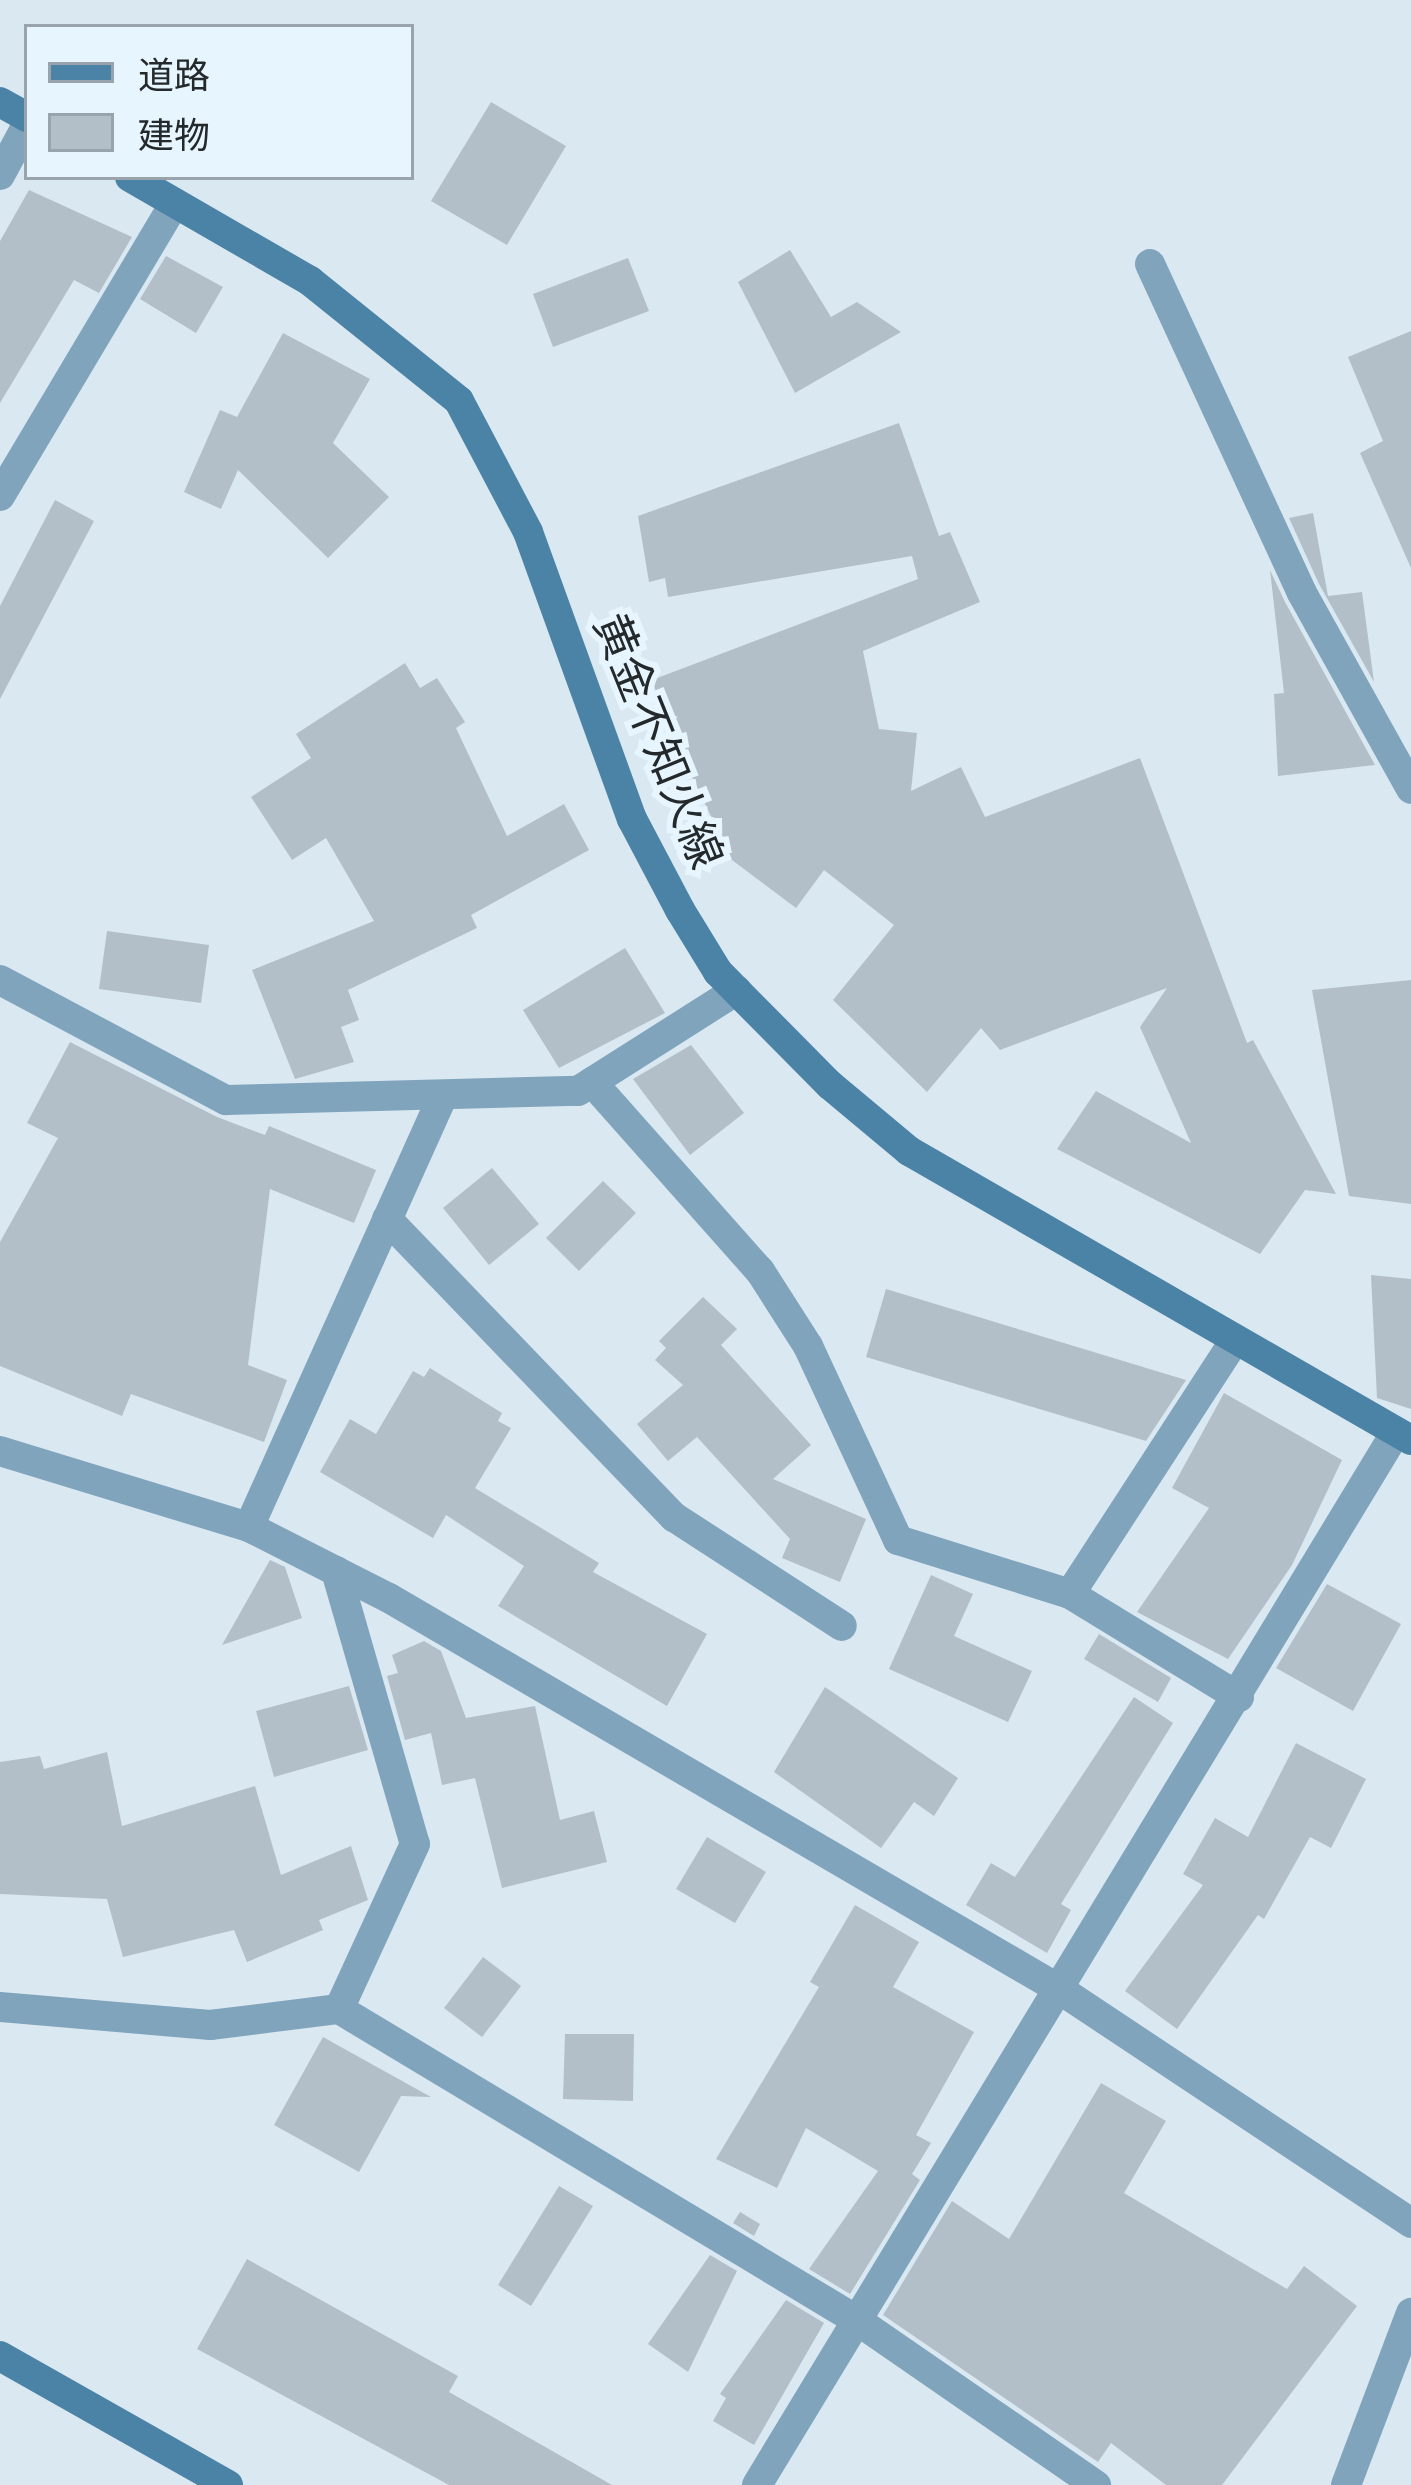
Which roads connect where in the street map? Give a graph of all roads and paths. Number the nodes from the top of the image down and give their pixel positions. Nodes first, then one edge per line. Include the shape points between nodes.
1 (24, 127) edge
2 (0, 175) edge
3 (135, 180) edge
4 (175, 202) junction
5 (1150, 264) dead end
6 (0, 496) edge
7 (1411, 789) edge
8 (0, 980) edge
9 (736, 990) junction
10 (592, 1082) junction
11 (442, 1098) junction
12 (387, 1219) junction
13 (1235, 1340) junction
14 (1403, 1436) edge
15 (0, 1451) edge
16 (249, 1527) junction
17 (335, 1571) junction
18 (1070, 1594) junction
19 (842, 1626) dead end
20 (1239, 1697) junction
21 (1059, 1989) junction
22 (0, 2007) edge
23 (339, 2009) junction
24 (1411, 2223) edge
25 (1411, 2313) edge
26 (855, 2319) junction
27 (0, 2356) edge
28 (228, 2485) edge
29 (757, 2485) edge
30 (1096, 2485) edge
31 (1346, 2485) edge

1 - 2 street
3 - 4 main road, 黄金不知火線
4 - 6 street
4 - 9 main road, 黄金不知火線 via 310,280 459,401 528,532 632,819 680,910
5 - 7 street via 1302,593
8 - 11 street via 226,1100
9 - 10 street
9 - 13 main road, 黄金不知火線 via 909,1151
10 - 11 street via 578,1091
10 - 18 street via 760,1270 808,1346 898,1540
11 - 12 street
12 - 16 street
12 - 19 street via 674,1516
13 - 14 main road, 黄金不知火線
13 - 18 street
14 - 20 street
15 - 16 street
16 - 17 street
17 - 21 street
17 - 23 street via 415,1844
18 - 20 street
20 - 21 street
21 - 24 street
21 - 26 street via 1000,2096
22 - 23 street via 210,2025
23 - 26 street
25 - 31 street
26 - 29 street
26 - 30 street
27 - 28 main road

